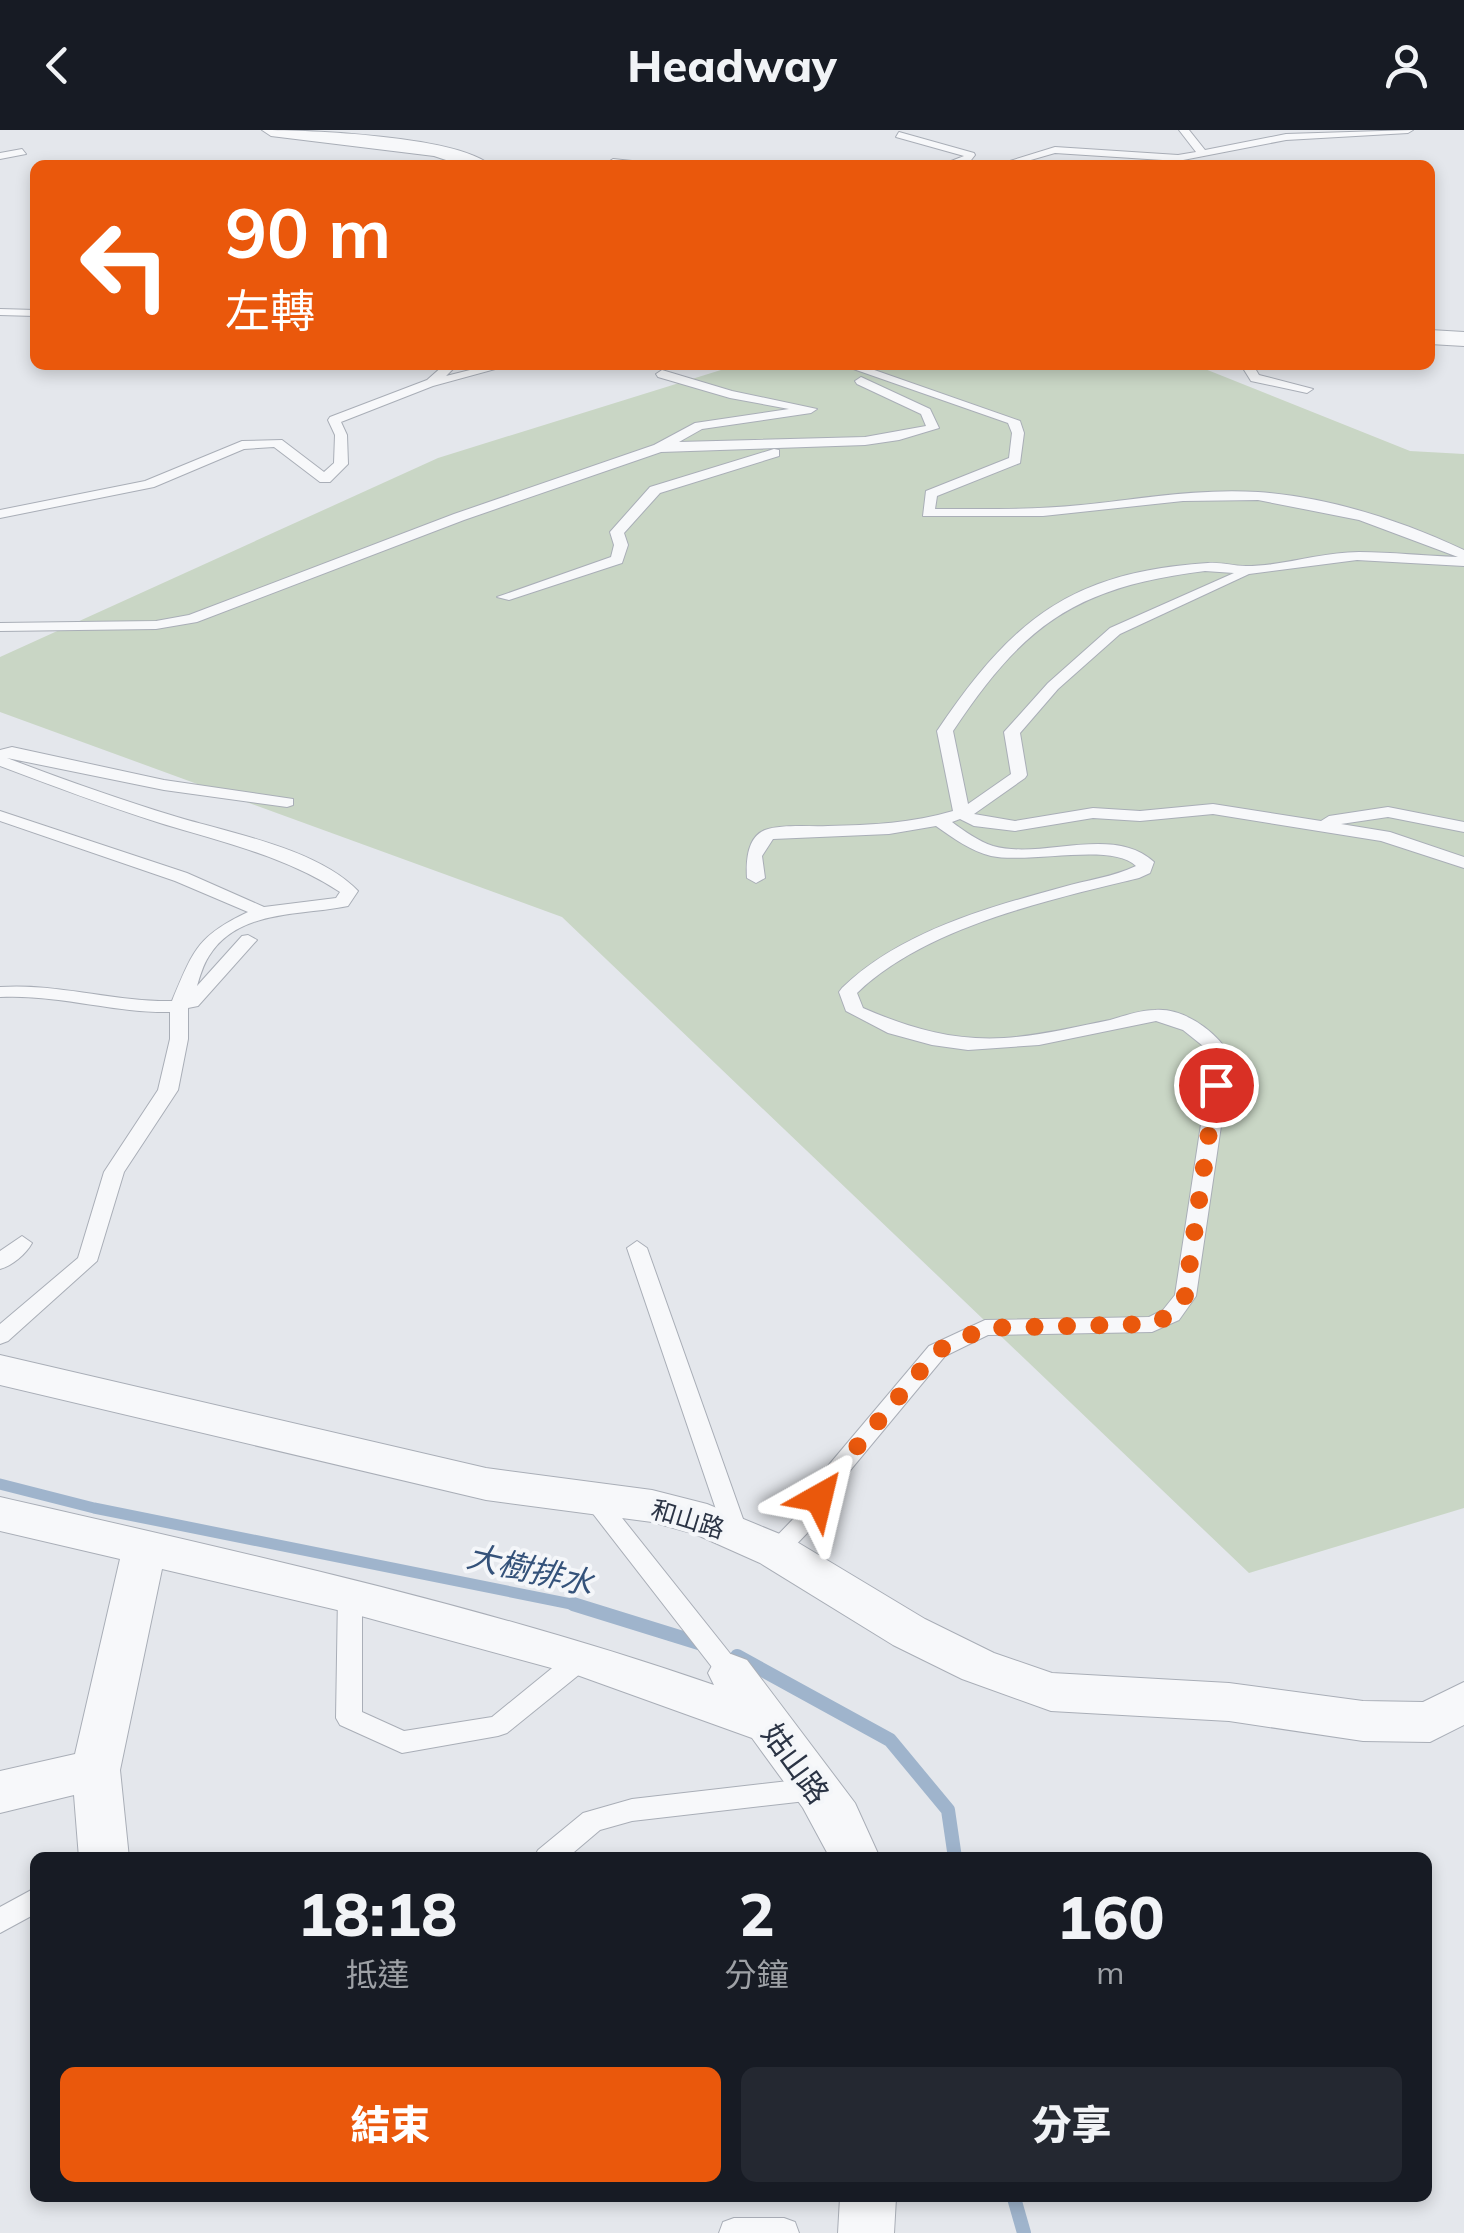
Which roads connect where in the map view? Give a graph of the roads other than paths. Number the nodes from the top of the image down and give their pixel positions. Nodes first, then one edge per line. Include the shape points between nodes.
1 (271, 130) edge
2 (1184, 130) edge
3 (1408, 130) edge
4 (899, 135) dead end
5 (22, 152) dead end
6 (1090, 152) junction
7 (1201, 152) junction
8 (0, 156) edge
9 (464, 160) edge
10 (966, 160) edge
11 (1020, 160) edge
12 (1119, 160) edge
13 (0, 312) edge
14 (30, 313) edge
15 (1435, 337) edge
16 (1464, 339) edge
17 (445, 370) edge
18 (485, 370) edge
19 (836, 370) edge
20 (863, 370) edge
21 (1251, 370) edge
22 (662, 374) dead end
23 (431, 384) junction
24 (1307, 389) dead end
25 (659, 448) junction
26 (791, 448) junction
27 (0, 514) edge
28 (1464, 559) edge
29 (1242, 571) junction
30 (504, 597) dead end
31 (0, 627) edge
32 (0, 758) edge
33 (286, 802) dead end
34 (962, 813) junction
35 (0, 816) edge
36 (938, 820) junction
37 (1312, 824) junction
38 (1464, 827) edge
39 (1464, 864) edge
40 (756, 878) dead end
41 (262, 912) junction
42 (248, 940) dead end
43 (0, 992) edge
44 (179, 1007) junction
45 (22, 1243) dead end
46 (637, 1248) dead end
47 (0, 1262) edge
48 (0, 1336) edge
49 (0, 1370) edge
50 (595, 1500) junction
51 (0, 1514) edge
52 (736, 1533) junction
53 (145, 1545) junction
54 (776, 1550) junction
55 (350, 1595) junction
56 (582, 1658) junction
57 (732, 1672) joint
58 (1464, 1701) edge
59 (764, 1722) junction
60 (96, 1770) junction
61 (815, 1789) junction
62 (0, 1792) edge
63 (103, 1852) edge
64 (554, 1852) edge
65 (852, 1852) edge
66 (30, 1903) edge
67 (0, 1920) edge
68 (868, 2202) edge
69 (734, 2233) edge
70 (784, 2233) edge
71 (866, 2233) edge

1 - 9 street
2 - 7 lane
3 - 7 lane via 1286,137
4 - 10 lane via 970,154
5 - 8 lane
6 - 7 lane via 1178,158
6 - 11 lane via 1056,150
6 - 12 lane
13 - 14 lane
15 - 16 street
17 - 23 lane
18 - 23 lane
19 - 26 lane via 926,412 933,428
20 - 28 lane via 1014,421 1015,460 931,494 928,513 1026,513 1259,496 1310,504 1441,543
21 - 24 lane via 1255,378
22 - 25 lane via 811,409 698,426
23 - 27 lane via 334,420 342,464 325,479 277,443 242,445 149,484
25 - 26 lane
25 - 31 lane via 192,620
26 - 30 lane via 655,490 617,532 617,560
28 - 29 lane via 1357,556
29 - 34 lane via 1115,630 1012,732 1019,776
29 - 34 lane via 1225,564 1141,576 1068,599 1026,630 996,656 945,730
32 - 33 lane via 12,752 164,785
32 - 41 lane via 98,798 257,847 348,890 342,902
34 - 36 lane
34 - 37 lane via 1015,826 1094,813 1213,809
35 - 41 lane
36 - 40 lane via 767,835 754,856
36 - 54 lane via 993,850 1119,852 1146,862 1134,874 947,932 859,977 848,992 855,1010 897,1034 932,1042 999,1048 1156,1015 1205,1034 1217,1049 1216,1085 1185,1296 1171,1315 1152,1324 985,1328 937,1351
37 - 38 lane via 1388,812
37 - 39 lane via 1384,836
41 - 44 lane via 224,930 201,953
42 - 44 lane via 192,1002
43 - 44 lane via 60,990
44 - 48 lane via 168,1090 114,1172 87,1261
45 - 47 lane
46 - 52 lane
49 - 50 street, 和山路 via 486,1484
50 - 52 street, 和山路 via 652,1506
50 - 57 lane
51 - 53 street
52 - 54 street, 和山路
53 - 55 street
53 - 60 street
54 - 58 street, 和山路 via 909,1632 1051,1692 1228,1702 1363,1721 1430,1722
55 - 56 street
55 - 56 lane via 349,1718 402,1742 498,1726
56 - 59 street
57 - 59 street, 姑山路
59 - 61 street, 姑山路
60 - 62 street
60 - 63 street
61 - 64 lane via 632,1810 592,1821
61 - 65 street, 姑山路
66 - 67 lane
68 - 71 street
69 - 70 lane

